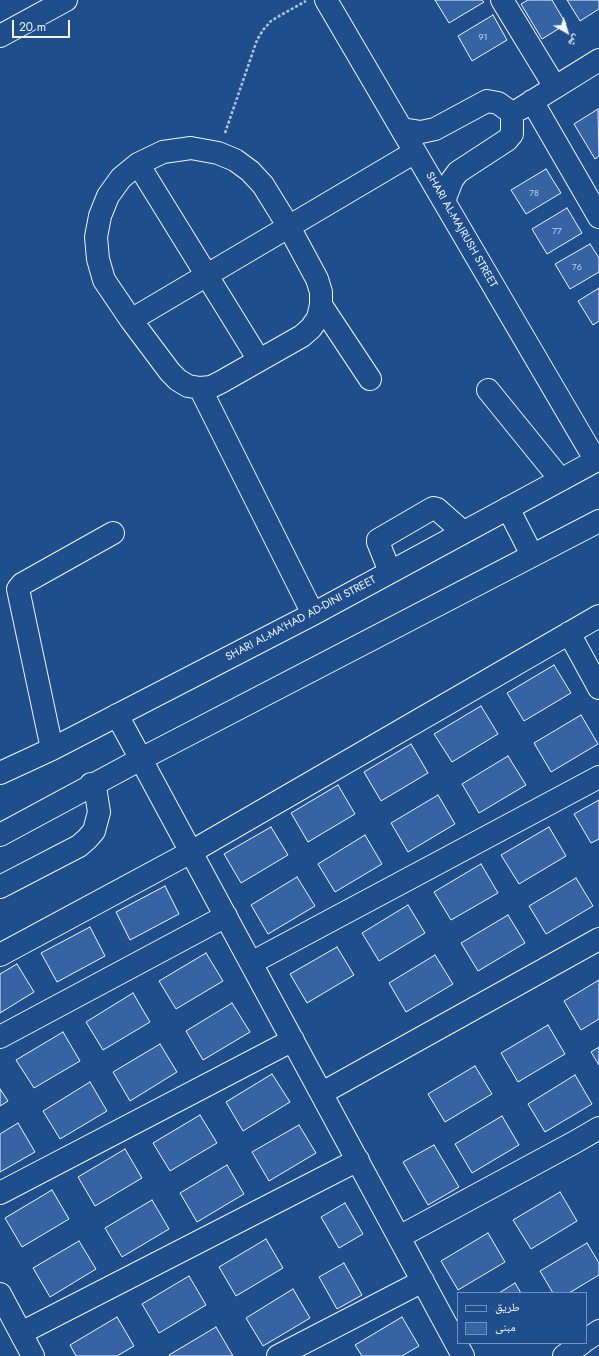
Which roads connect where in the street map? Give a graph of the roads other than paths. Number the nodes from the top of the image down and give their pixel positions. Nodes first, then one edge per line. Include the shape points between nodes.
1 (66, 0) edge
2 (326, 0) edge
3 (502, 0) edge
4 (35, 7) edge
5 (0, 36) edge
6 (599, 60) edge
7 (555, 87) junction
8 (532, 101) junction
9 (512, 113) junction
10 (402, 129) junction
11 (415, 152) junction
12 (138, 164) junction
13 (444, 201) junction
14 (599, 217) edge
15 (289, 226) junction
16 (207, 275) junction
17 (321, 305) junction
18 (131, 320) junction
19 (260, 360) junction
20 (370, 379) dead end
21 (200, 388) junction
22 (488, 390) dead end
23 (598, 460) edge
24 (561, 480) junction
25 (508, 508) junction
26 (599, 521) edge
27 (463, 532) junction
28 (113, 533) dead end
29 (532, 555) junction
30 (390, 572) junction
31 (313, 614) junction
32 (599, 616) edge
33 (569, 633) junction
34 (599, 688) edge
35 (117, 715) junction
36 (52, 749) junction
37 (141, 759) junction
38 (0, 774) edge
39 (599, 777) edge
40 (91, 784) junction
41 (0, 835) edge
42 (191, 852) junction
43 (0, 887) edge
44 (226, 916) junction
45 (599, 939) edge
46 (0, 955) edge
47 (251, 963) junction
48 (0, 1037) edge
49 (293, 1040) junction
50 (322, 1094) junction
51 (599, 1128) edge
52 (358, 1160) junction
53 (0, 1193) edge
54 (399, 1237) junction
55 (423, 1281) junction
56 (0, 1294) edge
57 (599, 1330) edge
58 (21, 1333) junction
59 (587, 1339) edge
60 (581, 1344) edge
61 (33, 1356) edge
62 (278, 1356) edge
63 (463, 1356) edge
64 (564, 1356) edge

1 - 4 street
2 - 10 street, SHARI AL-MAJRUSH STREET
3 - 7 street
4 - 5 street
6 - 7 street
7 - 8 street
8 - 9 street
8 - 14 street
9 - 10 street via 498,103 487,101 435,129 421,132
9 - 13 street via 512,134 507,140 458,172
10 - 11 street, SHARI AL-MAJRUSH STREET
11 - 13 street, SHARI AL-MAJRUSH STREET
11 - 15 street
12 - 15 street via 163,152 191,148 218,153 235,160 250,171 263,185
12 - 16 street
12 - 18 street via 122,178 108,196 100,216 96,237 98,259 104,280
13 - 23 street, SHARI AL-MAJRUSH STREET
15 - 16 street
15 - 17 street via 317,279
16 - 18 street
16 - 19 street
17 - 19 street via 318,318 311,328
17 - 20 street
18 - 21 street via 178,380 188,386
19 - 21 street via 211,387
21 - 31 street
22 - 24 street
23 - 24 street, SHARI AL-MA'HAD AD-DINI STREET
24 - 25 street, SHARI AL-MA'HAD AD-DINI STREET
25 - 27 street, SHARI AL-MA'HAD AD-DINI STREET
25 - 29 street
26 - 29 street
27 - 30 street, SHARI AL-MA'HAD AD-DINI STREET
27 - 30 street via 433,508 378,540
28 - 36 street via 22,584 18,589
29 - 37 street
30 - 31 street, SHARI AL-MA'HAD AD-DINI STREET
31 - 35 street, SHARI AL-MA'HAD AD-DINI STREET
32 - 33 street
33 - 34 street
33 - 42 street
35 - 36 street, SHARI AL-MA'HAD AD-DINI STREET
35 - 37 street
36 - 38 street, SHARI AL-MA'HAD AD-DINI STREET
37 - 40 street
37 - 42 street
39 - 47 street
40 - 41 street
40 - 43 street via 96,793 99,812 94,830 87,839 79,846
42 - 44 street
42 - 46 street
44 - 47 street
44 - 48 street
45 - 50 street
47 - 49 street
49 - 50 street
49 - 53 street
50 - 52 street
51 - 54 street
52 - 54 street
52 - 58 street
54 - 55 street
55 - 62 street
55 - 63 street
56 - 58 street
57 - 59 street
58 - 61 street
60 - 64 street

